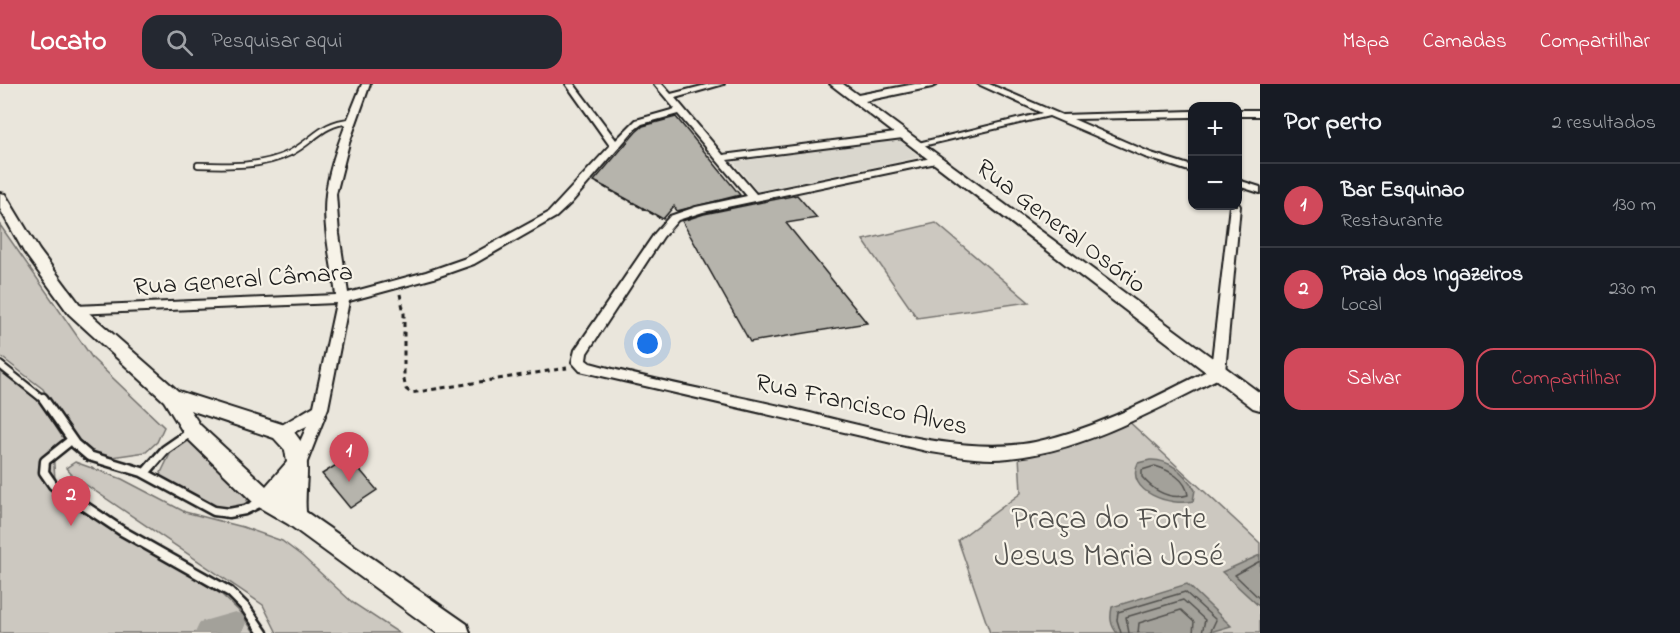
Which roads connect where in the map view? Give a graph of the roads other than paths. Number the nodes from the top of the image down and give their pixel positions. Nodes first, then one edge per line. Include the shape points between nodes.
1 (366, 84) edge
2 (570, 84) edge
3 (658, 84) edge
4 (720, 84) edge
5 (836, 84) edge
6 (932, 84) edge
7 (982, 84) edge
8 (669, 98) junction
9 (855, 99) junction
10 (679, 111) junction
11 (1051, 113) junction
12 (1242, 113) edge
13 (1260, 113) edge
14 (1188, 114) edge
15 (1060, 117) junction
16 (351, 121) junction
17 (903, 135) junction
18 (917, 146) junction
19 (616, 147) junction
20 (720, 158) junction
21 (936, 160) junction
22 (198, 165) dead end
23 (1188, 168) edge
24 (1242, 185) edge
25 (1260, 190) edge
26 (0, 197) edge
27 (754, 198) junction
28 (1235, 210) edge
29 (343, 299) junction
30 (75, 309) junction
31 (0, 365) edge
32 (1218, 372) junction
33 (171, 396) junction
34 (1260, 403) edge
35 (323, 406) junction
36 (226, 414) junction
37 (193, 430) junction
38 (281, 432) junction
39 (70, 441) junction
40 (299, 462) junction
41 (144, 473) junction
42 (266, 499) junction
43 (296, 517) junction
44 (263, 633) edge
45 (458, 633) edge

1 - 16 street
2 - 19 street
3 - 8 street
4 - 8 street
5 - 9 main road, Rua General Osório
6 - 9 main road
7 - 11 street
8 - 10 street
9 - 17 main road, Rua General Osório
10 - 19 street, Rua General Câmara via 639,122
10 - 20 street
11 - 15 street
11 - 18 street
12 - 13 street
14 - 15 street
15 - 23 street
16 - 22 lane via 326,125 300,148 278,158 249,164
16 - 29 street via 331,194
17 - 18 main road, Rua General Osório
17 - 20 street
18 - 21 main road, Rua General Osório
19 - 29 street, Rua General Câmara via 552,215 500,246 470,261
20 - 27 street
21 - 27 street
21 - 32 main road, Rua General Osório
24 - 25 street
26 - 30 main road via 32,252
27 - 32 street, Rua Francisco Alves via 684,213 669,223 581,359 931,446 975,452 1010,452 1076,436
28 - 32 street
29 - 30 street, Rua General Câmara
29 - 35 street
30 - 33 main road
31 - 39 lane via 45,399
32 - 34 main road, Rua General Osório
33 - 36 main road
33 - 37 main road
35 - 38 street via 303,423
35 - 40 street
36 - 37 main road via 204,420
36 - 38 main road
37 - 41 lane via 165,450
37 - 42 main road
38 - 40 main road via 293,442
39 - 41 lane via 89,456
39 - 44 lane via 45,461 44,472 53,485 122,531 230,592
40 - 42 main road
40 - 43 main road
41 - 42 lane via 202,508 248,511
42 - 43 main road
43 - 45 main road

